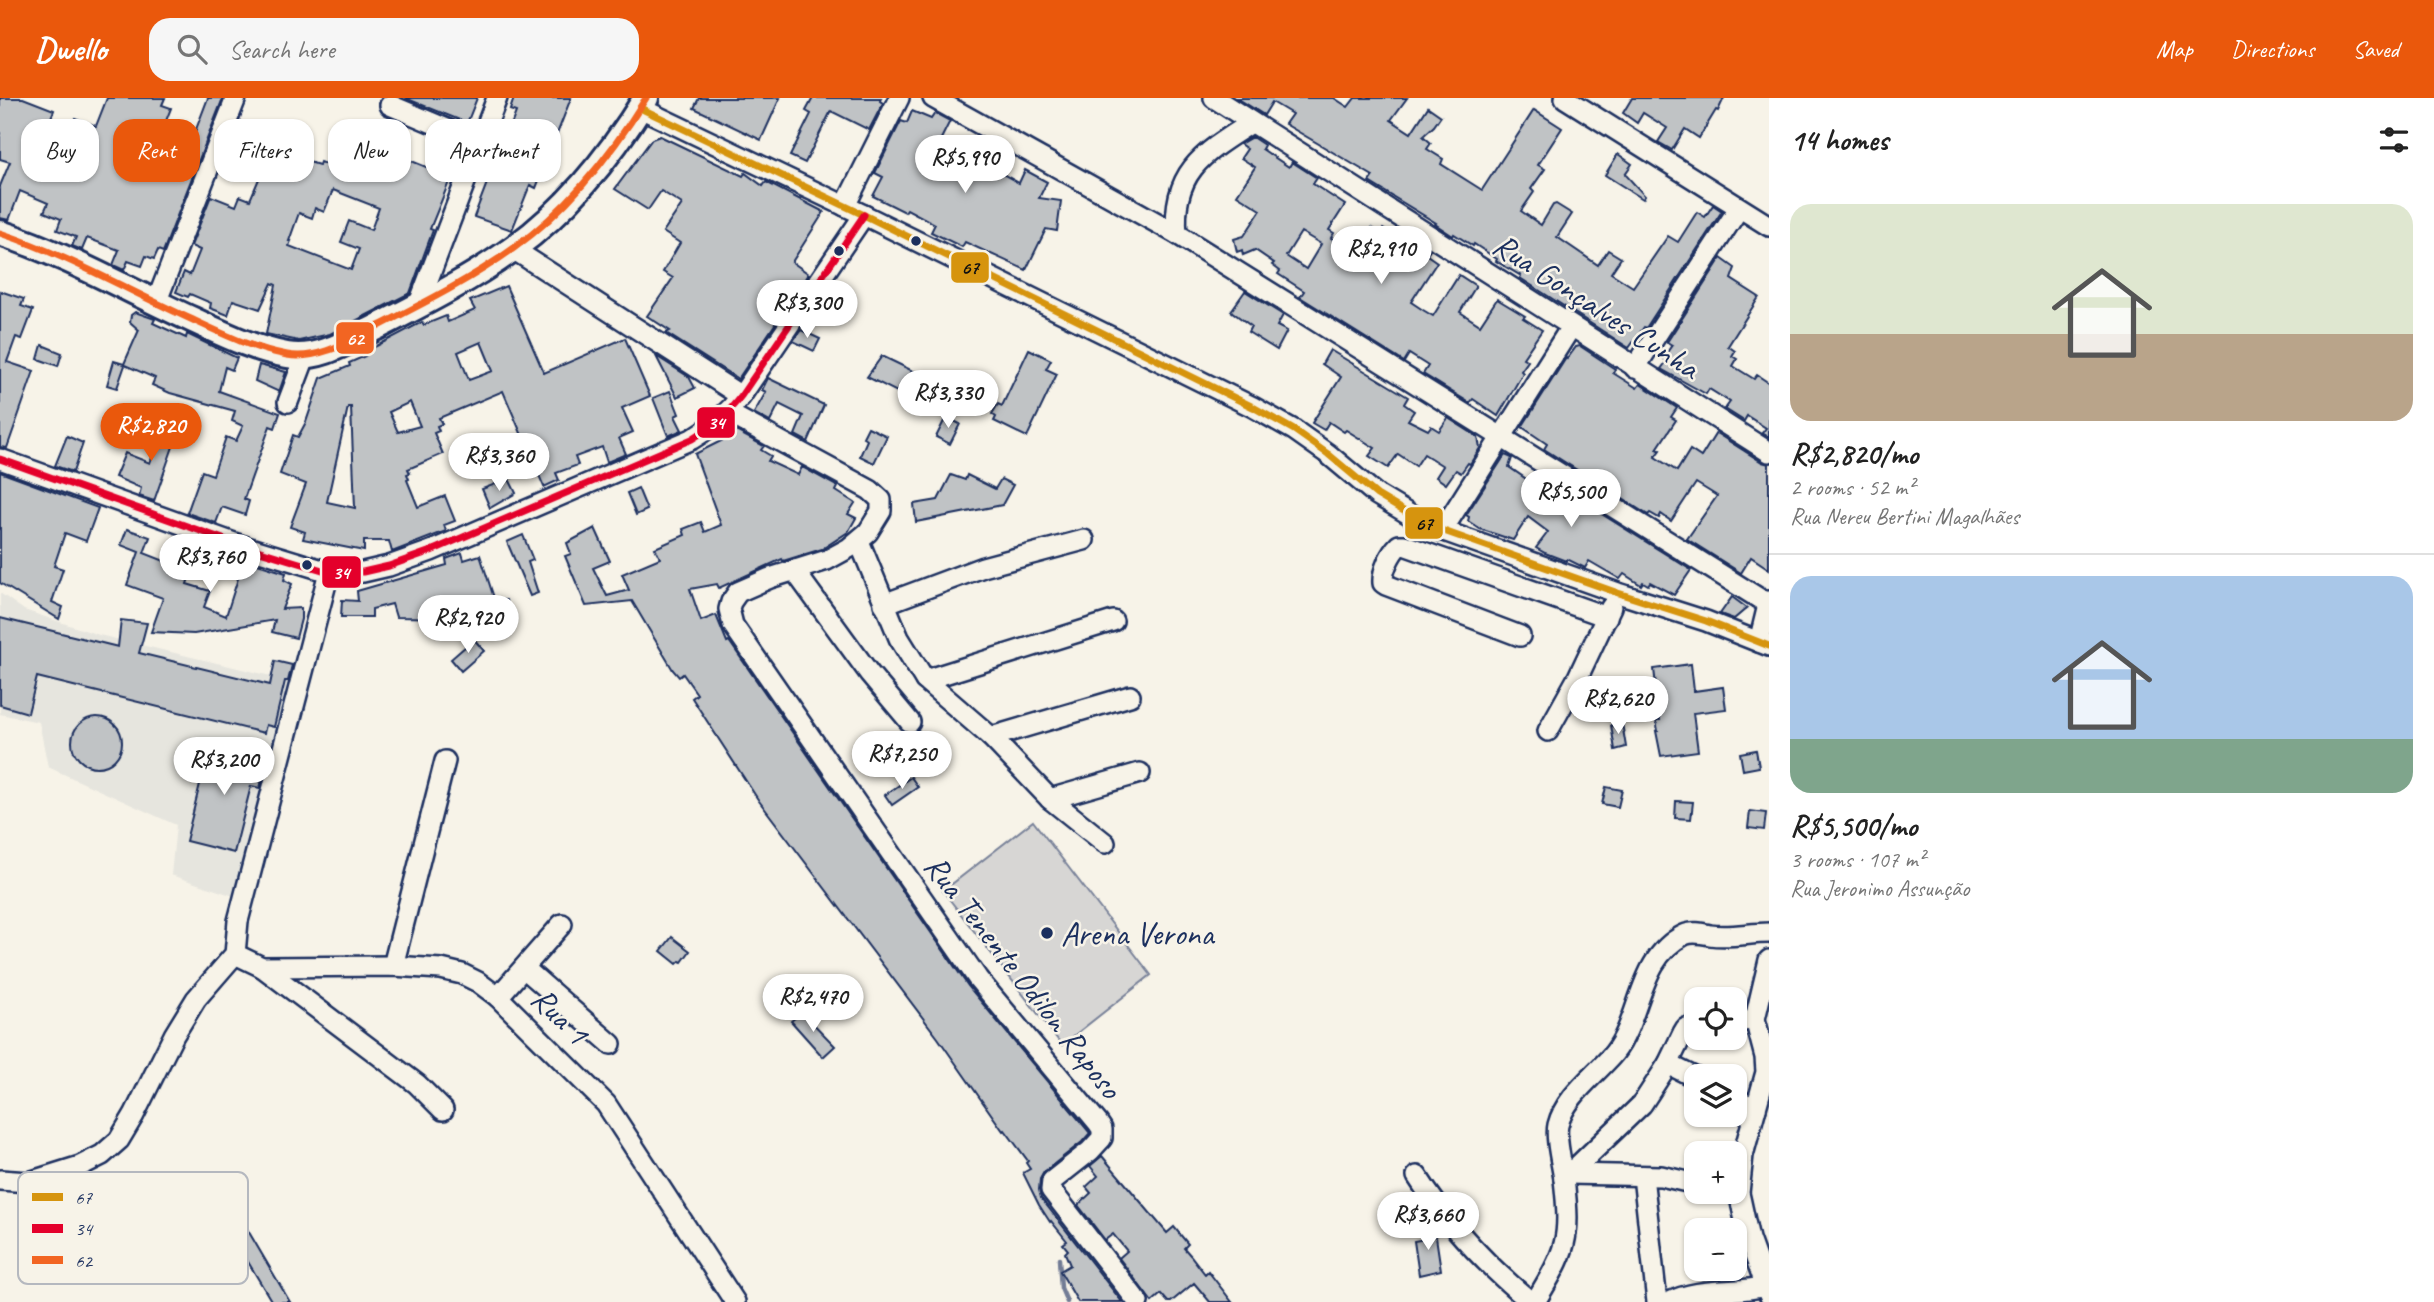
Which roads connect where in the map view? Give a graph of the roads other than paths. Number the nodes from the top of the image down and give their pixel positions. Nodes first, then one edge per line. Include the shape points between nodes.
1 (236, 98) edge
2 (497, 98) edge
3 (899, 98) edge
4 (933, 98) edge
5 (1214, 98) edge
6 (1565, 98) edge
7 (643, 103) edge
8 (390, 105) dead end
9 (425, 119) edge
10 (489, 119) edge
11 (1251, 122) junction
12 (465, 182) edge
13 (845, 206) junction
14 (1740, 208) junction
15 (864, 215) junction
16 (1769, 226) edge
17 (0, 233) edge
18 (1177, 234) junction
19 (513, 249) junction
20 (156, 303) junction
21 (418, 306) junction
22 (1571, 327) junction
23 (305, 357) junction
24 (1635, 368) junction
25 (741, 396) junction
26 (288, 402) dead end
27 (728, 414) junction
28 (1500, 436) junction
29 (1769, 453) edge
30 (0, 459) edge
31 (1442, 531) junction
32 (1084, 540) dead end
33 (859, 541) junction
34 (794, 570) junction
35 (329, 572) junction
36 (1618, 593) junction
37 (1768, 603) edge
38 (884, 604) junction
39 (1607, 617) junction
40 (1113, 621) dead end
41 (1520, 636) dead end
42 (1764, 644) edge
43 (925, 680) junction
44 (1130, 696) dead end
45 (910, 722) dead end
46 (1548, 731) dead end
47 (991, 737) junction
48 (444, 761) dead end
49 (1140, 773) dead end
50 (1050, 799) junction
51 (1105, 843) dead end
52 (562, 924) dead end
53 (1769, 933) edge
54 (235, 954) junction
55 (1769, 960) edge
56 (393, 966) junction
57 (262, 967) junction
58 (524, 968) junction
59 (498, 997) junction
60 (1755, 1019) junction
61 (1747, 1021) edge
62 (1684, 1031) edge
63 (611, 1044) dead end
64 (1668, 1063) junction
65 (1684, 1072) edge
66 (1747, 1104) edge
67 (1756, 1109) junction
68 (443, 1110) dead end
69 (1747, 1141) edge
70 (61, 1172) edge
71 (1417, 1176) dead end
72 (1566, 1176) junction
73 (1643, 1176) junction
74 (0, 1180) edge
75 (18, 1181) edge
76 (1684, 1181) edge
77 (1738, 1204) edge
78 (1768, 1291) edge
79 (735, 1302) edge
80 (1138, 1302) edge
81 (1533, 1302) edge
82 (1657, 1302) edge
83 (1670, 1302) edge

1 - 20 street
2 - 10 street
3 - 13 street
4 - 18 street
5 - 11 street, Rua Gonçalves Cunha
6 - 14 street
7 - 13 street
7 - 19 main road via 586,181
8 - 9 street
11 - 18 street via 1193,167 1178,197
11 - 22 street, Rua Gonçalves Cunha
12 - 21 street
13 - 15 street
14 - 16 street
14 - 24 street
15 - 25 street
15 - 31 street via 1253,407 1294,430 1400,510
17 - 20 main road
18 - 28 street
19 - 21 main road
19 - 25 street
20 - 23 main road via 263,350
21 - 23 main road
22 - 24 street, Rua Gonçalves Cunha
22 - 28 street
23 - 26 street
24 - 29 street, Rua Gonçalves Cunha
25 - 27 street
27 - 33 street, Rua Tenente Odilon Raposo via 876,495 881,511
27 - 35 street via 692,439 431,551 363,572
28 - 31 street
28 - 37 street
30 - 35 street
31 - 36 street
32 - 38 street via 983,567
33 - 34 street, Rua Tenente Odilon Raposo via 827,560
33 - 38 street
34 - 45 street
34 - 80 street, Rua Tenente Odilon Raposo via 738,592 730,602 733,625 960,954 1102,1129 1102,1138 1052,1181 1051,1190
35 - 54 street via 242,908
36 - 39 street
36 - 42 street
37 - 42 street
38 - 43 street
39 - 41 street via 1404,545 1394,549 1383,583
39 - 46 street
40 - 43 street
43 - 47 street
44 - 47 street
47 - 50 street
48 - 56 street
49 - 50 street
50 - 51 street
52 - 58 street
53 - 72 street via 1686,934 1658,957 1614,1052 1562,1116 1558,1127
54 - 57 street, Rua 1
54 - 70 street via 188,1011 119,1140 102,1155
55 - 60 street
56 - 57 street, Rua 1
56 - 59 street, Rua 1 via 462,974
57 - 68 street via 397,1069
58 - 59 street
58 - 63 street
59 - 79 street, Rua 1 via 606,1104
60 - 61 street
60 - 67 street via 1766,1072
62 - 64 street
64 - 65 street
64 - 72 street via 1642,1104
66 - 67 street
67 - 69 street
71 - 81 street via 1475,1253
72 - 73 street
72 - 81 street via 1567,1242 1556,1269
73 - 76 street
73 - 82 street
74 - 75 street
77 - 78 street
78 - 83 street via 1700,1293

